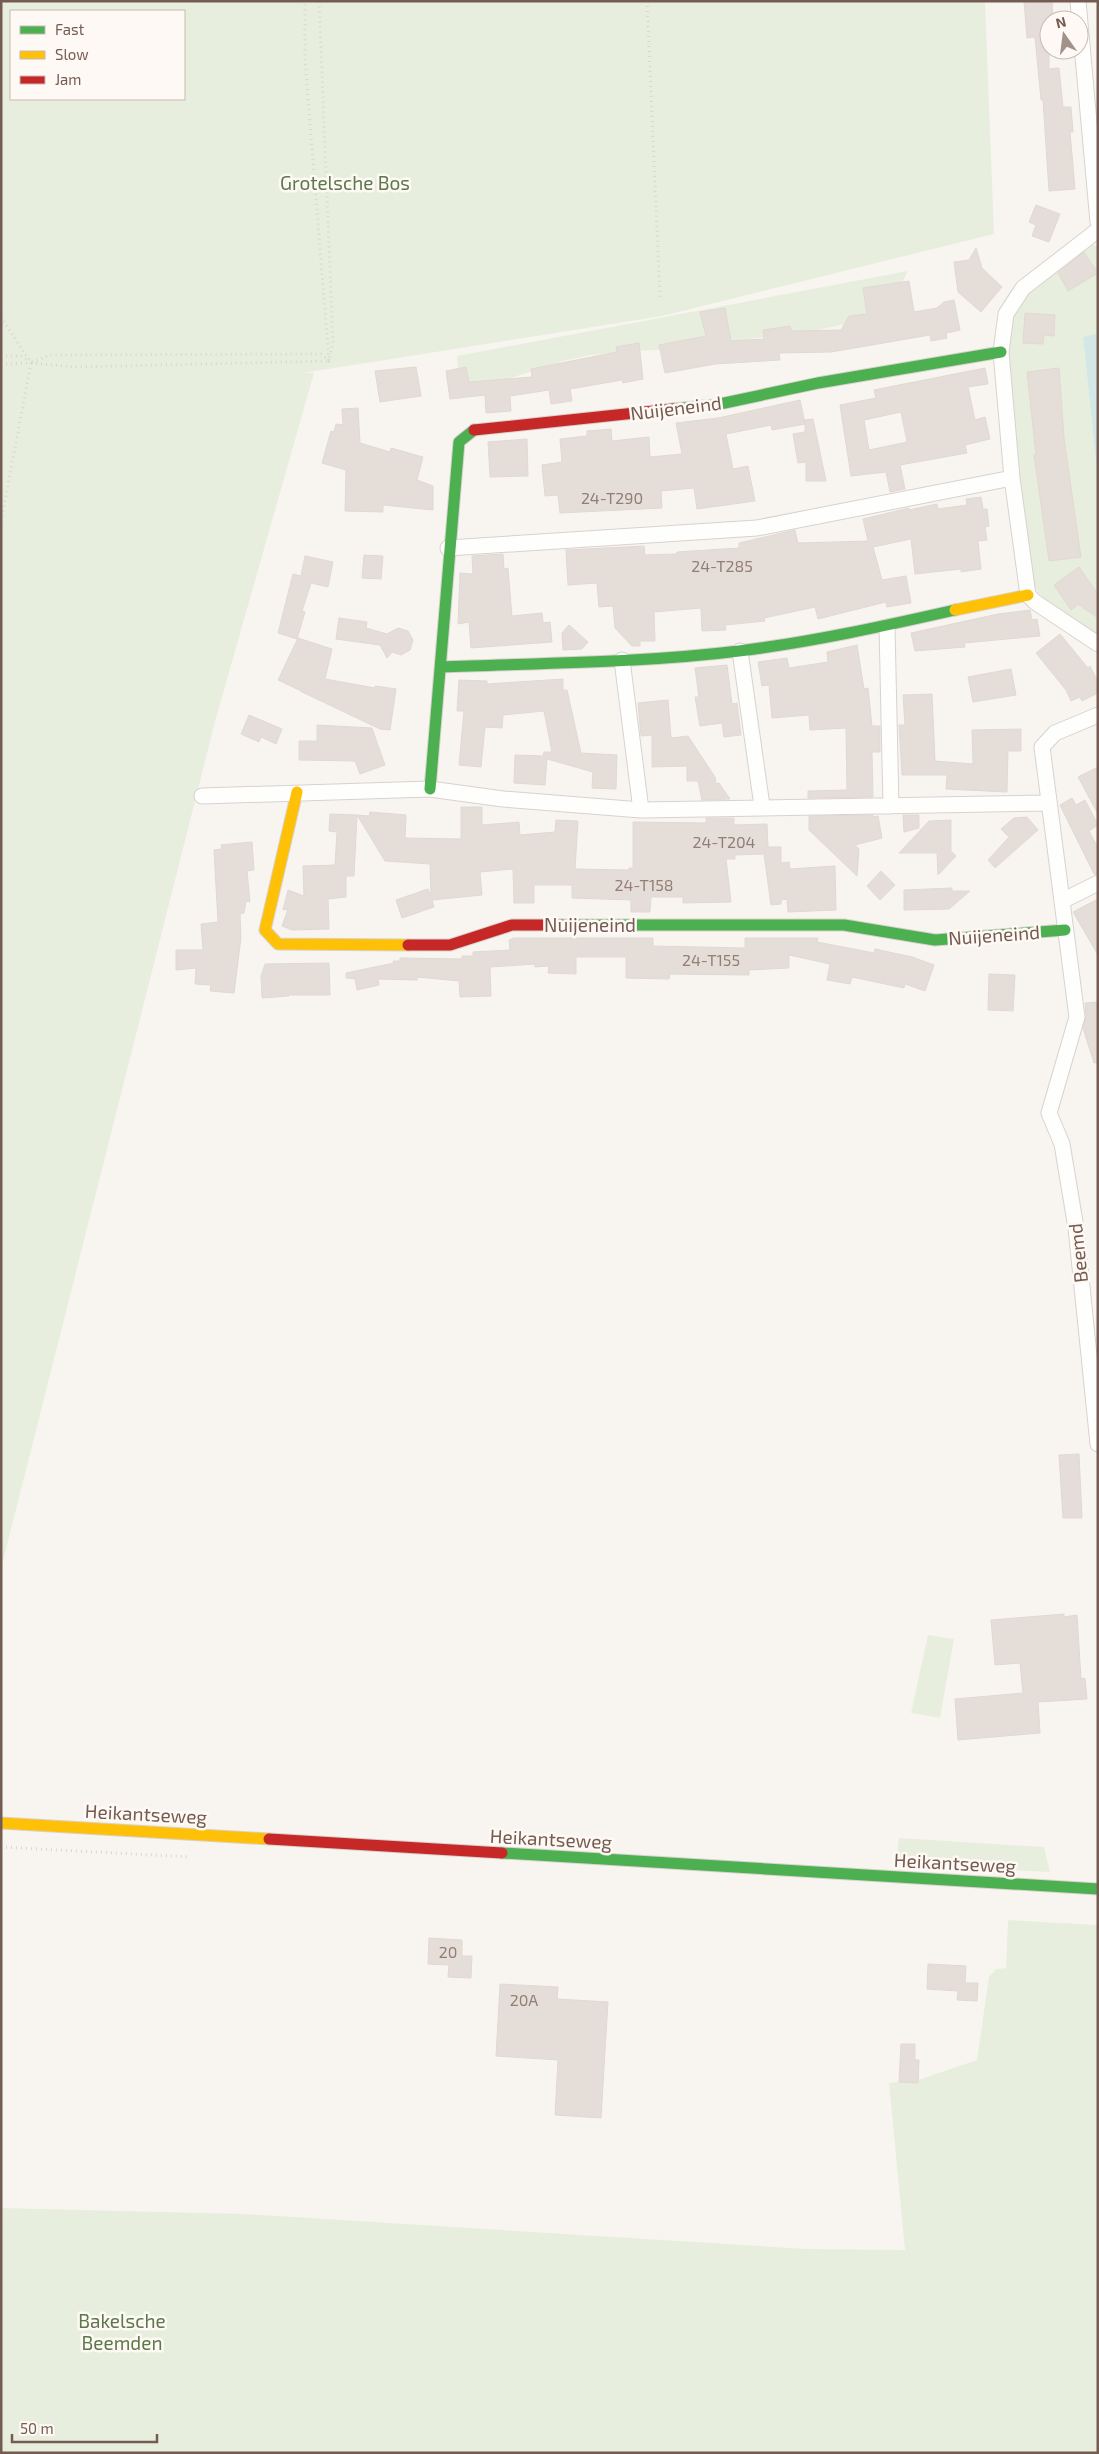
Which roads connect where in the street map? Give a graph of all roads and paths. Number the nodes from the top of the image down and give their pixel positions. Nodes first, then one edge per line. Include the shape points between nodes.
1 (305, 1) edge
2 (319, 1) edge
3 (647, 1) edge
4 (1078, 1) edge
5 (1098, 222) edge
6 (1098, 230) edge
7 (660, 297) dead end
8 (1, 317) edge
9 (1001, 352) junction
10 (1, 356) edge
11 (329, 361) junction
12 (32, 363) junction
13 (1, 364) edge
14 (1012, 478) junction
15 (1, 522) edge
16 (448, 548) junction
17 (1028, 594) junction
18 (887, 627) junction
19 (1098, 644) edge
20 (740, 651) junction
21 (622, 660) junction
22 (441, 667) junction
23 (1098, 715) edge
24 (430, 789) junction
25 (297, 792) junction
26 (202, 796) dead end
27 (1048, 803) junction
28 (762, 806) junction
29 (890, 806) junction
30 (641, 810) junction
31 (1098, 883) edge
32 (1062, 901) junction
33 (1066, 930) junction
34 (1055, 1094) joint
35 (1098, 1444) edge
36 (1, 1823) edge
37 (1098, 1889) edge

1 - 11 path via 306,60
2 - 11 path via 333,343
3 - 7 path
4 - 5 street
6 - 9 street via 1023,288 1006,314
8 - 12 path
9 - 14 street
9 - 16 street, Nuijeneind via 818,383 715,405 475,429 459,442
10 - 12 path via 22,356
11 - 12 path via 74,367
11 - 12 path via 321,354 70,354 50,355
12 - 13 path
12 - 15 path
14 - 16 street via 758,528
14 - 17 street
16 - 22 street, Nuijeneind
17 - 18 street
17 - 19 street
18 - 20 street
18 - 29 street
20 - 21 street
20 - 28 street
21 - 22 street
21 - 30 street
22 - 24 street, Nuijeneind
23 - 27 street, Nuijeneind via 1055,733 1042,747
24 - 25 street
24 - 30 street via 503,799
25 - 26 street
25 - 33 street, Nuijeneind via 265,930 278,944 450,945 512,924 844,925 935,940
27 - 29 street
27 - 32 street, Nuijeneind
28 - 29 street
28 - 30 street
31 - 32 street
32 - 33 street, Nuijeneind
33 - 34 street, Nuijeneind via 1077,1017
34 - 35 street, Beemd via 1049,1113 1062,1144 1076,1228
36 - 37 street, Heikantseweg

